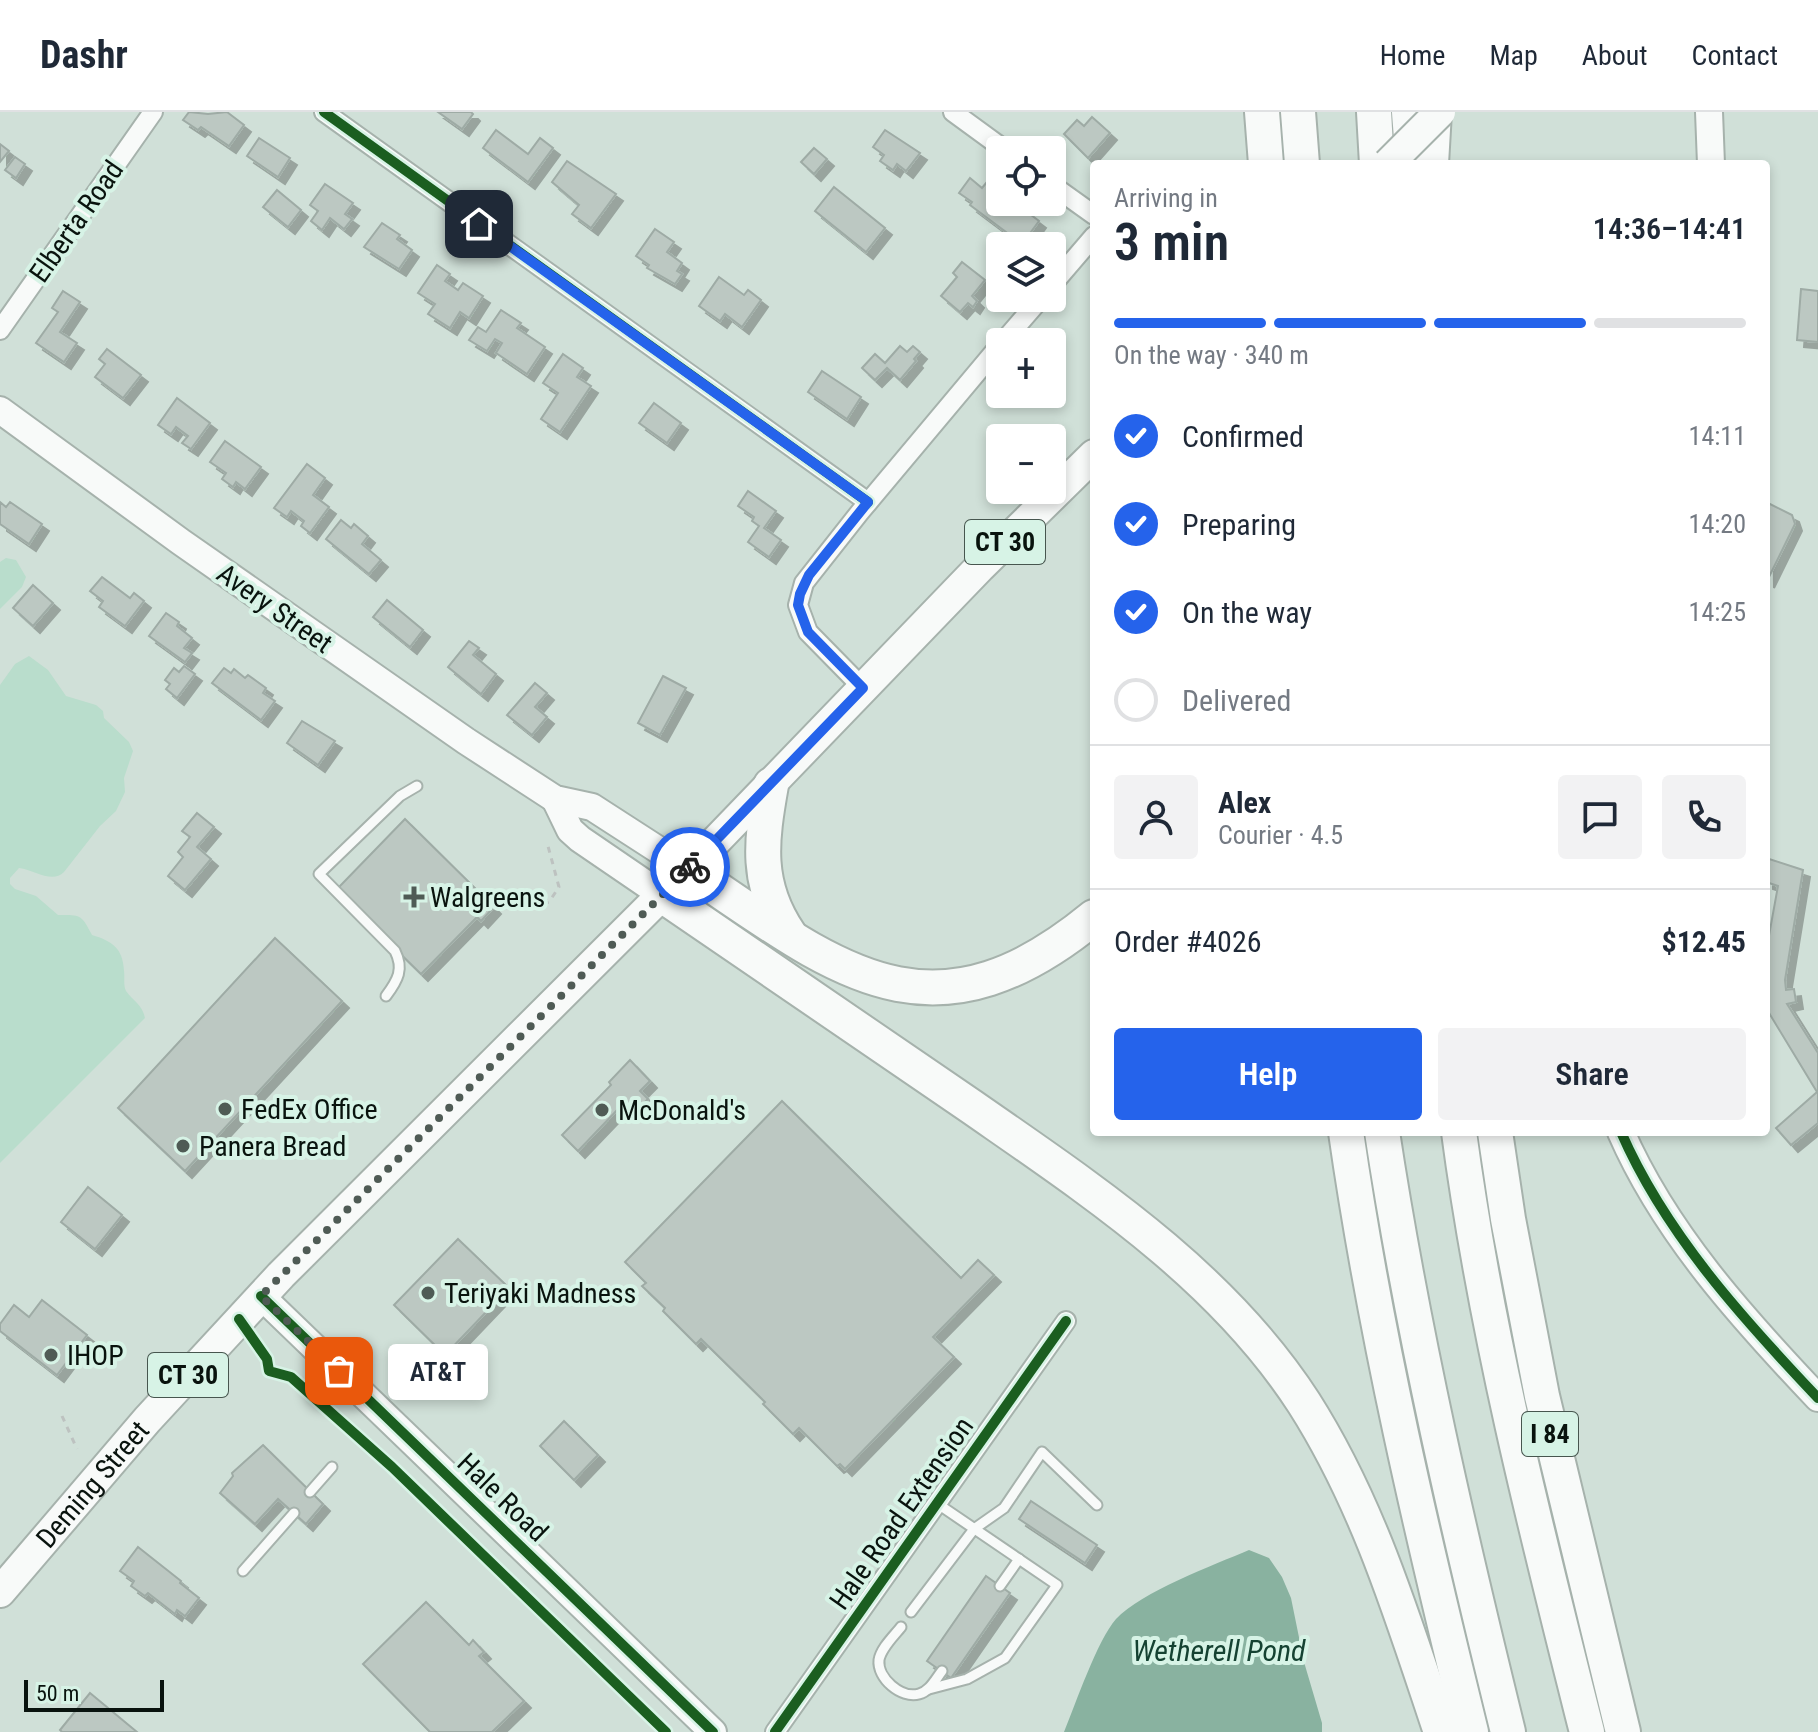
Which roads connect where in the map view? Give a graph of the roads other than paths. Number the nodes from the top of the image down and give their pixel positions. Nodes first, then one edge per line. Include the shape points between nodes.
1 (153, 112) edge
2 (324, 112) edge
3 (953, 112) edge
4 (1262, 112) edge
5 (1298, 112) edge
6 (1374, 112) edge
7 (1409, 112) edge
8 (1437, 112) edge
9 (1709, 112) edge
10 (986, 136) edge
11 (1266, 160) edge
12 (1302, 160) edge
13 (1377, 160) edge
14 (1392, 160) edge
15 (1413, 160) edge
16 (1431, 160) edge
17 (1711, 160) edge
18 (1066, 195) edge
19 (1090, 212) edge
20 (1090, 241) edge
21 (1066, 269) edge
22 (1029, 312) edge
23 (1015, 328) edge
24 (0, 330) edge
25 (986, 362) edge
26 (0, 410) edge
27 (1090, 459) edge
28 (868, 502) junction
29 (863, 688) junction
30 (771, 785) junction
31 (417, 786) dead end
32 (555, 799) junction
33 (688, 869) junction
34 (662, 895) junction
35 (1090, 920) edge
36 (791, 938) junction
37 (386, 996) dead end
38 (1347, 1136) edge
39 (1383, 1136) edge
40 (1460, 1136) edge
41 (1496, 1136) edge
42 (1623, 1136) edge
43 (261, 1296) junction
44 (1066, 1321) dead end
45 (1818, 1398) edge
46 (332, 1467) dead end
47 (310, 1492) dead end
48 (938, 1504) junction
49 (1097, 1505) dead end
50 (294, 1513) dead end
51 (974, 1529) junction
52 (1019, 1559) junction
53 (243, 1571) dead end
54 (1000, 1586) dead end
55 (0, 1592) edge
56 (911, 1612) dead end
57 (901, 1627) dead end
58 (942, 1671) dead end
59 (929, 1689) junction
60 (713, 1732) edge
61 (775, 1732) edge
62 (1441, 1732) edge
63 (1471, 1732) edge
64 (1508, 1732) edge
65 (1587, 1732) edge
66 (1623, 1732) edge

1 - 24 street, Elberta Road
2 - 28 street
3 - 10 street
4 - 11 highway
5 - 12 highway
6 - 13 highway
7 - 15 highway
8 - 14 main road, bridge
8 - 16 highway
9 - 17 street
18 - 19 street
20 - 21 street
22 - 23 street
25 - 28 street
26 - 32 street, Avery Street via 181,542
27 - 29 main road, Deming Street / CT 30
28 - 29 street via 809,575 798,605 808,632
29 - 30 main road, Deming Street / CT 30
30 - 33 main road, Deming Street / CT 30
30 - 36 highway via 763,872 772,904
31 - 37 lane via 319,874 395,951 400,974
32 - 33 street, Avery Street via 592,807
32 - 34 street, Avery Street via 580,839
33 - 34 main road, Deming Street / CT 30
33 - 36 highway
34 - 43 main road, Deming Street / CT 30
34 - 62 highway via 1125,1217 1179,1260 1241,1323 1302,1400 1355,1494
35 - 36 highway via 1009,973 945,988 880,981
38 - 63 highway via 1395,1406
39 - 64 highway via 1432,1412
40 - 65 highway via 1510,1410
41 - 66 highway, I 84 via 1542,1396
42 - 45 street via 1663,1209 1711,1278
43 - 55 main road, Deming Street / CT 30
43 - 60 street, Hale Road
44 - 48 street, Hale Road Extension
46 - 47 lane
48 - 51 lane
48 - 61 street, Hale Road Extension
49 - 51 lane via 1042,1452 1004,1508
50 - 53 lane
51 - 52 lane
51 - 56 lane
52 - 54 lane
52 - 59 lane via 1057,1585 1005,1658 967,1679
57 - 59 lane via 879,1661 885,1677 911,1695
58 - 59 lane

